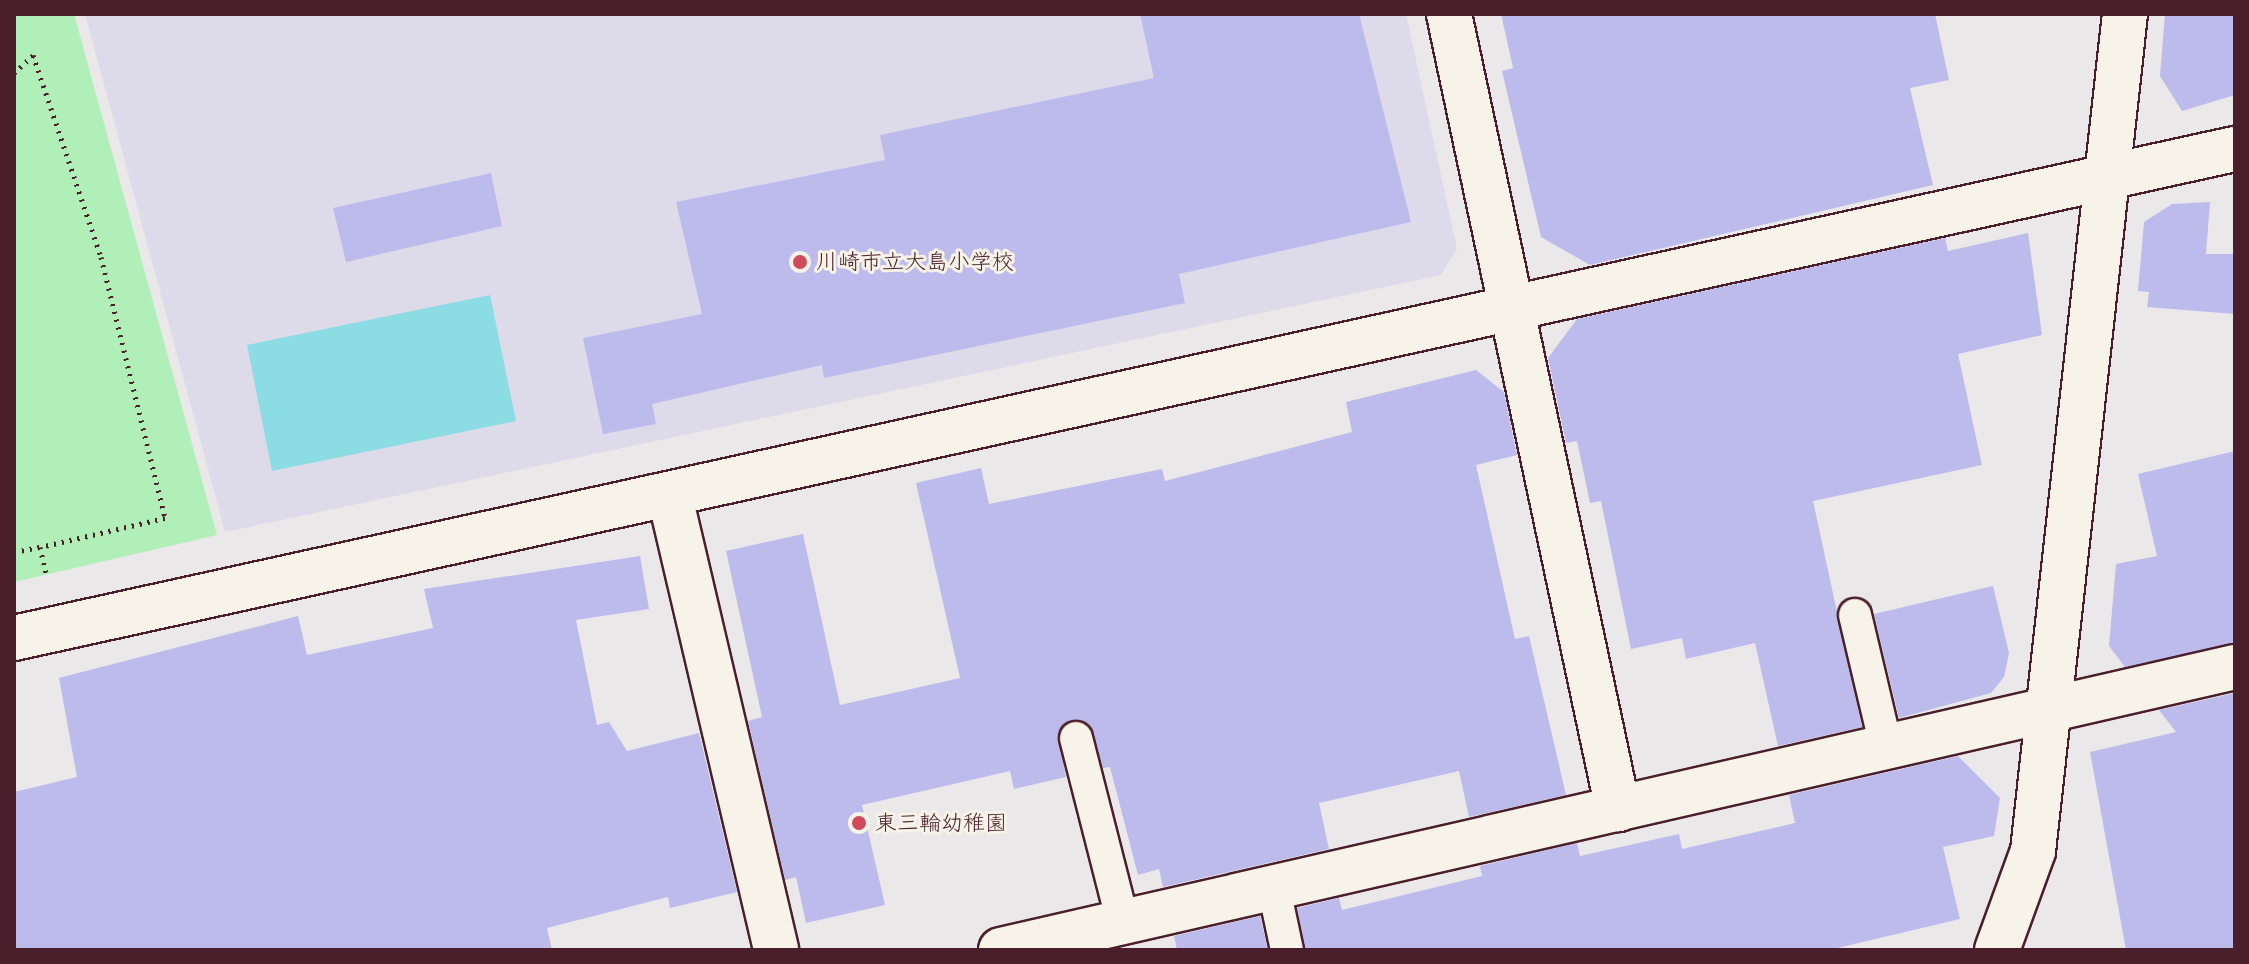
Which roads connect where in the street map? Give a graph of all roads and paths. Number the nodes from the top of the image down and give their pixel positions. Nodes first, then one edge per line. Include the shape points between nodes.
1 (1449, 14) edge
2 (2125, 14) edge
3 (14, 73) edge
4 (2235, 149) edge
5 (2110, 177) junction
6 (1515, 309) junction
7 (670, 497) junction
8 (40, 547) junction
9 (14, 552) edge
10 (49, 586) dead end
11 (1855, 615) dead end
12 (14, 638) edge
13 (2235, 667) edge
14 (2050, 707) junction
15 (1076, 738) dead end
16 (1886, 746) junction
17 (1618, 809) junction
18 (1274, 889) junction
19 (1123, 922) junction
20 (776, 950) edge
21 (1001, 950) edge
22 (1287, 950) edge
23 (1997, 950) edge

1 - 6 street
2 - 5 street
3 - 8 path via 33,55 101,257 165,518
4 - 5 street
5 - 6 street
5 - 14 street
6 - 7 street
6 - 17 street
7 - 12 street
7 - 20 street
8 - 9 path
8 - 10 path
11 - 16 lane
13 - 14 street
14 - 16 street
14 - 23 street via 2033,851
15 - 19 lane
16 - 17 street
17 - 18 street
18 - 19 street
18 - 22 lane
19 - 21 street

